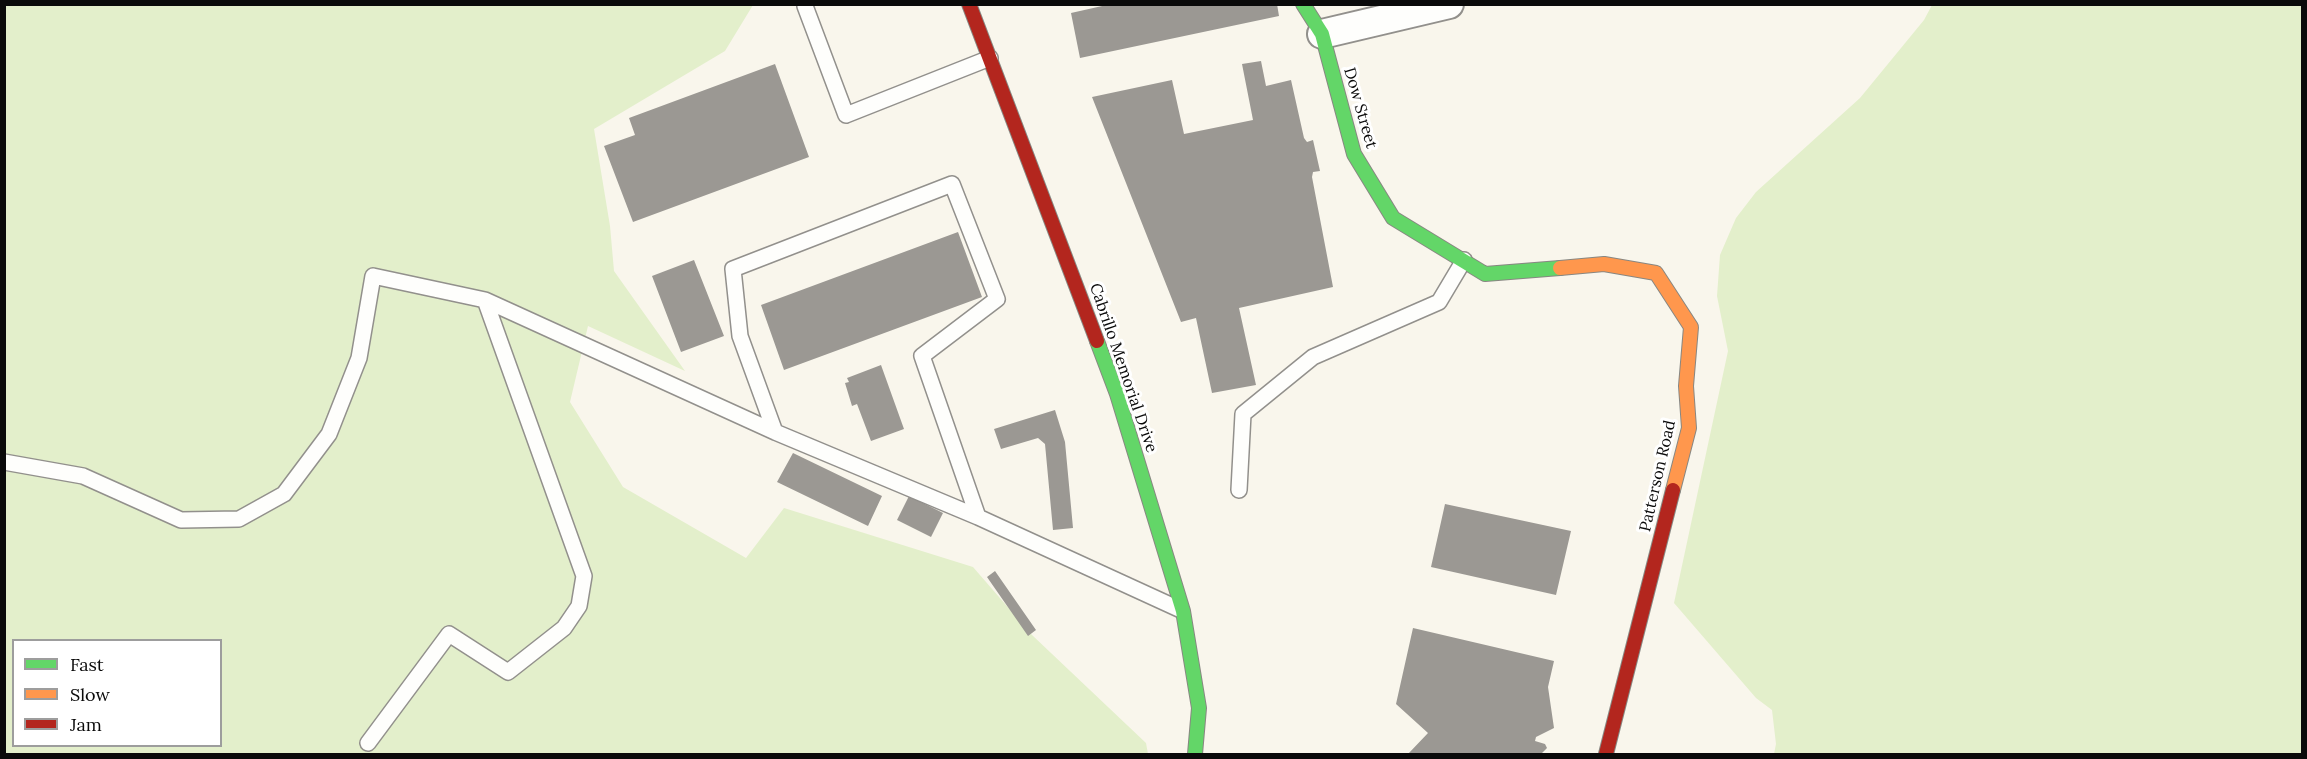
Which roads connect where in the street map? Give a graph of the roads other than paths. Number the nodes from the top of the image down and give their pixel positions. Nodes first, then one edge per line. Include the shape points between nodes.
1 (969, 4) edge
2 (1303, 4) edge
3 (1449, 4) edge
4 (805, 6) edge
5 (1322, 34) junction
6 (990, 58) junction
7 (1464, 260) junction
8 (1485, 274) joint
9 (485, 300) junction
10 (775, 432) junction
11 (4, 462) edge
12 (1239, 490) dead end
13 (978, 517) junction
14 (1183, 611) junction
15 (368, 743) dead end
16 (1195, 754) edge
17 (1606, 754) edge

1 - 6 street, Cabrillo Memorial Drive
2 - 5 street, Dow Street
3 - 5 street
4 - 6 lane via 846,115
5 - 7 street, Dow Street via 1354,153 1393,218
6 - 14 street, Cabrillo Memorial Drive via 1117,394
7 - 8 street, Dow Street
7 - 12 lane via 1439,302 1313,357 1243,414
8 - 17 street, Patterson Road via 1604,264 1656,273 1692,327 1686,386 1689,428
9 - 10 lane
9 - 11 lane via 373,276 359,358 329,434 284,494 239,519 182,519 83,476
9 - 15 lane via 584,576 579,606 564,628 508,672 449,634
10 - 13 lane
10 - 13 lane via 740,336 733,269 952,184 997,299 922,356
13 - 14 lane
14 - 16 street, Cabrillo Memorial Drive via 1199,708

